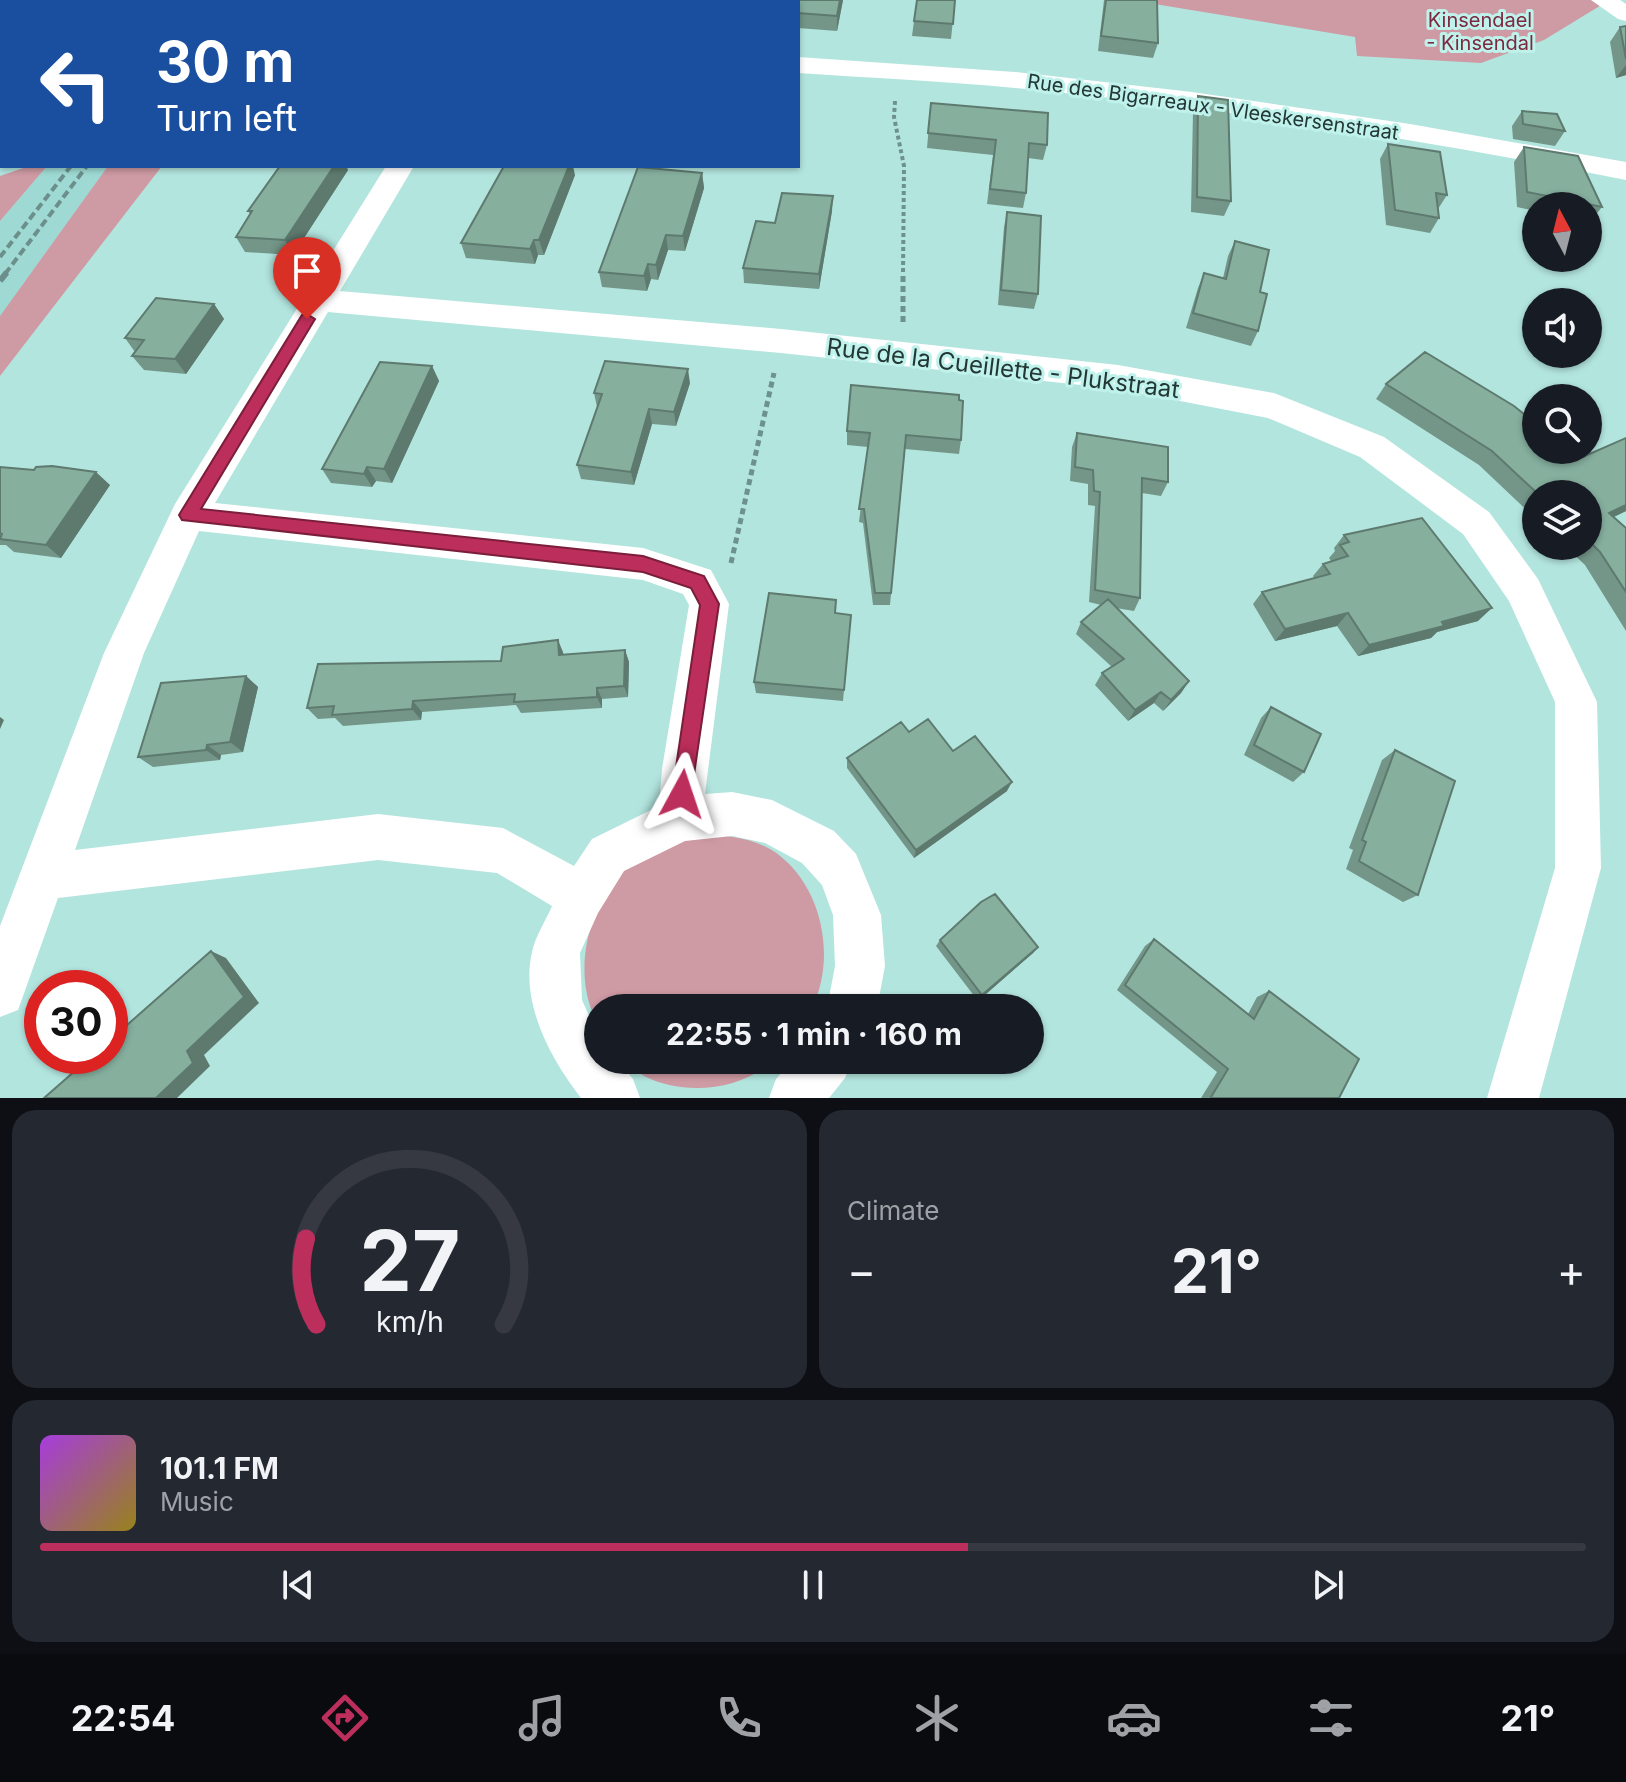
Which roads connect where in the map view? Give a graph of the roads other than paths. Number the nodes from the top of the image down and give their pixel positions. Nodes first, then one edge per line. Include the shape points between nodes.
1 (1603, 0) edge
2 (1626, 14) edge
3 (800, 65) edge
4 (399, 168) edge
5 (1626, 171) edge
6 (319, 300) junction
7 (188, 515) junction
8 (681, 819) junction
9 (42, 877) junction
10 (581, 896) junction
11 (0, 992) edge
12 (855, 994) edge
13 (815, 1074) edge
14 (614, 1098) edge
15 (795, 1098) edge
16 (1513, 1098) edge

1 - 2 street
3 - 5 street, Rue des Bigarreaux - Vleeskersenstraat via 1043,83 1187,100
4 - 6 street
6 - 7 street
6 - 16 street, Rue de la Cueillette - Plukstraat via 1118,377 1274,406 1372,447 1476,523 1524,591 1576,702 1578,868
7 - 8 street via 643,564 697,582 709,604
7 - 9 street via 124,653
8 - 10 street via 608,855
8 - 12 street via 732,814 772,822 818,847 840,870 857,915 860,966
9 - 10 street via 378,837 503,851
9 - 11 street
10 - 14 street via 556,953 557,1000 573,1046
13 - 15 street

